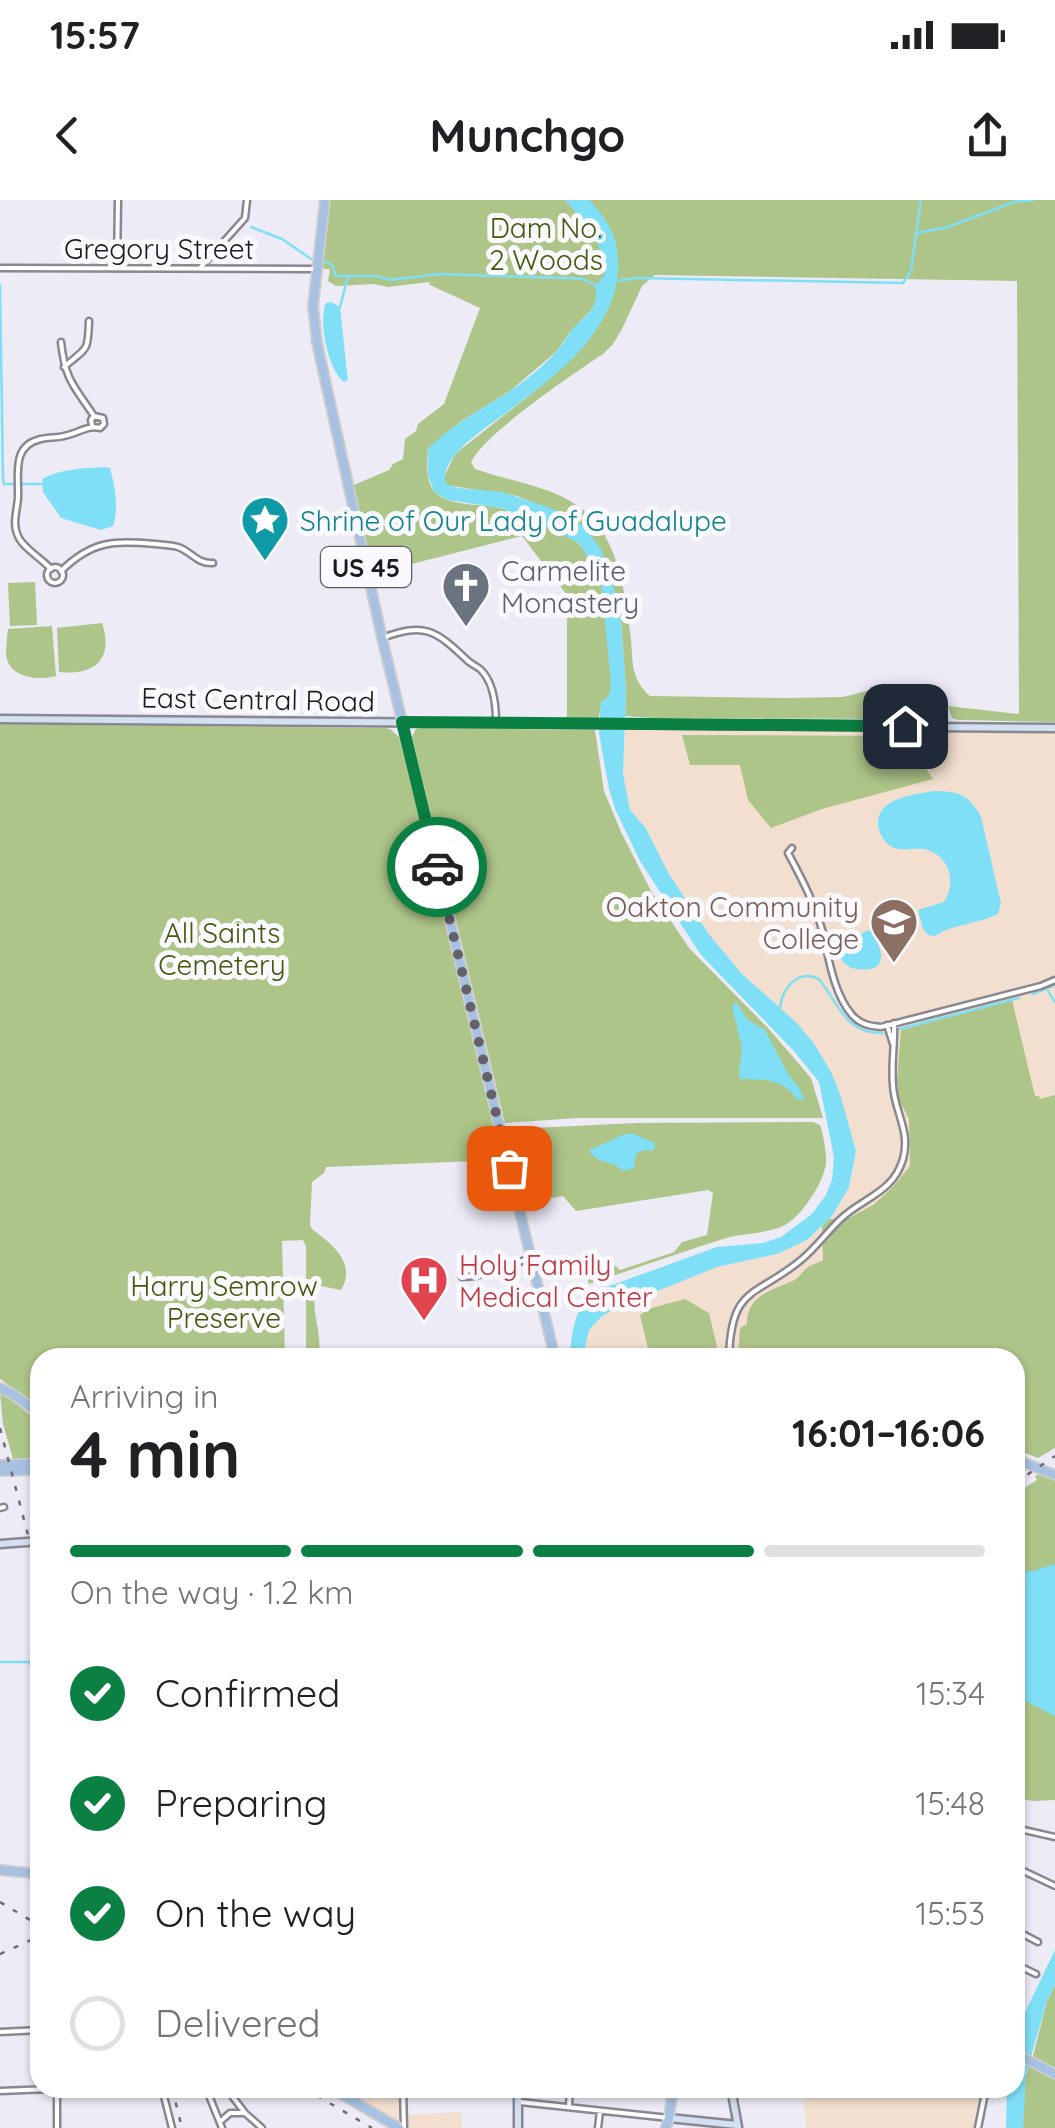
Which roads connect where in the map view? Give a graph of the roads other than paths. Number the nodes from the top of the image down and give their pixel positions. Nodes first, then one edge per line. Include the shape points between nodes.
1 (118, 200) edge
2 (247, 200) edge
3 (325, 200) edge
4 (201, 267) junction
5 (1, 268) edge
6 (117, 268) junction
7 (317, 269) junction
8 (89, 320) dead end
9 (61, 342) dead end
10 (64, 367) junction
11 (94, 416) junction
12 (92, 425) junction
13 (213, 564) dead end
14 (51, 569) junction
15 (61, 571) junction
16 (382, 638) junction
17 (0, 719) edge
18 (402, 722) junction
19 (496, 723) junction
20 (1055, 728) edge
21 (792, 848) dead end
22 (1055, 980) edge
23 (891, 1024) junction
24 (530, 1259) junction
25 (462, 1277) dead end
26 (552, 1348) edge
27 (729, 1348) edge
28 (3, 1387) edge
29 (30, 1406) edge
30 (1025, 1463) edge
31 (30, 1467) edge
32 (0, 1468) edge
33 (1055, 1475) edge
34 (30, 1542) edge
35 (0, 1544) edge
36 (1025, 1830) edge
37 (1055, 1836) edge
38 (0, 1870) edge
39 (1025, 1872) edge
40 (30, 1873) edge
41 (1055, 1886) edge
42 (1025, 1935) edge
43 (1038, 1942) dead end
44 (1025, 1969) edge
45 (1036, 1974) dead end
46 (30, 2030) edge
47 (0, 2032) edge
48 (1025, 2058) edge
49 (1055, 2074) edge
50 (30, 2089) edge
51 (0, 2091) edge
52 (57, 2098) edge
53 (164, 2098) edge
54 (210, 2098) edge
55 (234, 2098) edge
56 (349, 2098) edge
57 (402, 2098) edge
58 (518, 2098) edge
59 (569, 2098) edge
60 (670, 2098) edge
61 (733, 2098) edge
62 (984, 2098) edge
63 (518, 2102) junction
64 (569, 2106) junction
65 (600, 2110) junction
66 (245, 2113) junction
67 (222, 2125) edge
68 (665, 2125) edge
69 (738, 2126) edge
70 (57, 2128) edge
71 (172, 2128) edge
72 (262, 2128) edge
73 (401, 2128) edge
74 (518, 2128) edge
75 (598, 2128) edge
76 (978, 2128) edge

1 - 6 street
2 - 4 street via 241,225
3 - 7 main road, US 45
4 - 6 street, Gregory Street
4 - 7 street, Gregory Street
5 - 6 street, Gregory Street
7 - 16 main road, US 45 via 317,343
8 - 10 street via 85,351
9 - 10 street
10 - 11 street
11 - 12 street
11 - 12 street via 104,424
12 - 14 street via 38,439 18,459 14,528
13 - 15 street via 174,546 112,542 87,550
14 - 15 street
14 - 15 street via 54,583
16 - 18 main road, US 45
16 - 19 street via 406,629 446,638 482,671
17 - 18 main road, East Central Road
18 - 19 main road, East Central Road
18 - 24 main road, US 45
19 - 20 main road, East Central Road
21 - 23 street via 788,852 808,888 848,1010 864,1024
22 - 23 street
23 - 27 street via 892,1083 906,1133 900,1169 816,1248 750,1293 734,1314
24 - 25 street
24 - 26 main road, US 45
28 - 29 main road
30 - 33 main road
31 - 32 main road
34 - 35 main road
36 - 37 street
38 - 40 main road
39 - 41 street
42 - 43 street
44 - 45 street
46 - 47 street
48 - 49 main road
50 - 51 street
52 - 70 street
53 - 71 street
54 - 67 street
55 - 66 street
56 - 73 main road
57 - 73 street
58 - 63 main road
59 - 64 street
60 - 68 main road
61 - 69 main road
62 - 76 street
63 - 64 street
63 - 74 main road
64 - 65 street
65 - 68 street
65 - 75 street
66 - 67 street via 230,2113
66 - 72 street
68 - 69 main road

